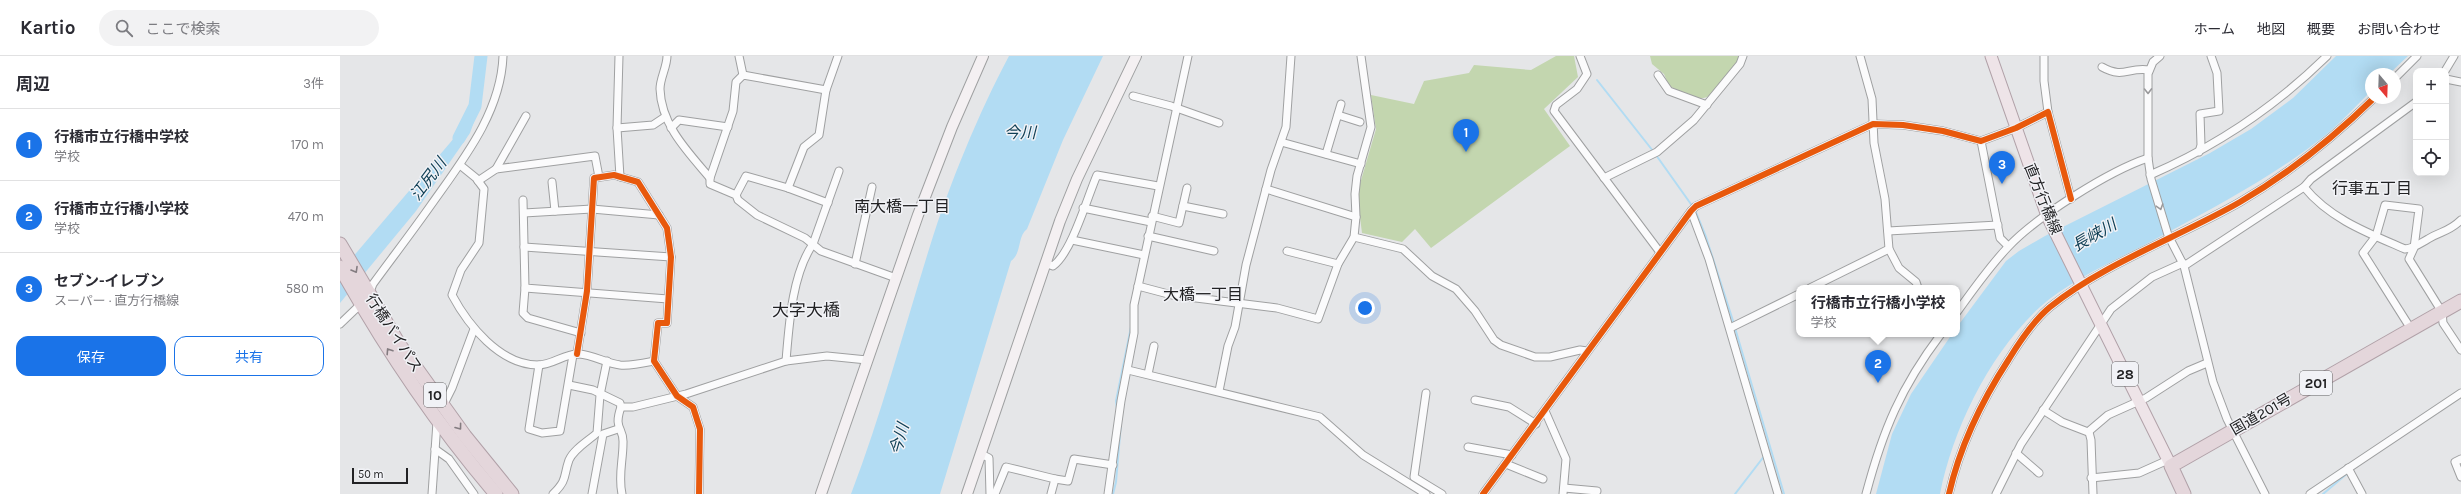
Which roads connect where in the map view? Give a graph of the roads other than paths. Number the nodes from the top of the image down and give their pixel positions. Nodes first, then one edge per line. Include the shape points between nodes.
1 (503, 56) edge
2 (619, 56) edge
3 (667, 56) edge
4 (739, 56) edge
5 (838, 56) edge
6 (983, 56) edge
7 (1136, 56) edge
8 (1188, 56) edge
9 (1291, 56) edge
10 (1361, 56) edge
11 (1580, 56) edge
12 (1743, 56) edge
13 (1860, 56) edge
14 (1991, 56) edge
15 (2044, 56) edge
16 (2160, 56) edge
17 (2211, 56) edge
18 (2327, 56) edge
19 (2417, 56) edge
20 (2454, 56) edge
21 (2102, 67) dead end
22 (2447, 68) edge
23 (2149, 70) junction
24 (2401, 72) edge
25 (743, 75) junction
26 (1658, 75) dead end
27 (2449, 80) edge
28 (2461, 82) edge
29 (826, 90) junction
30 (1133, 96) dead end
31 (1341, 104) dead end
32 (2368, 104) edge
33 (2413, 104) edge
34 (1707, 105) junction
35 (1175, 109) junction
36 (2048, 112) junction
37 (1338, 115) junction
38 (526, 116) dead end
39 (665, 117) junction
40 (1360, 122) dead end
41 (1219, 123) dead end
42 (1873, 124) junction
43 (728, 127) junction
44 (617, 128) junction
45 (671, 128) junction
46 (2016, 128) junction
47 (1281, 142) junction
48 (1981, 142) junction
49 (2199, 152) junction
50 (1326, 154) junction
51 (2148, 158) junction
52 (1361, 164) junction
53 (460, 165) junction
54 (496, 169) junction
55 (839, 171) dead end
56 (599, 177) junction
57 (620, 177) junction
58 (2151, 177) junction
59 (710, 178) junction
60 (1604, 178) junction
61 (478, 181) junction
62 (552, 182) dead end
63 (1158, 186) junction
64 (872, 187) dead end
65 (2304, 187) junction
66 (788, 188) junction
67 (1187, 188) dead end
68 (1266, 189) junction
69 (736, 195) junction
70 (2071, 199) junction
71 (523, 200) dead end
72 (828, 203) junction
73 (1183, 206) junction
74 (1083, 208) junction
75 (592, 209) junction
76 (555, 211) junction
77 (1691, 211) junction
78 (524, 213) junction
79 (1224, 214) dead end
80 (659, 215) junction
81 (1356, 217) junction
82 (1151, 219) junction
83 (2049, 220) junction
84 (2461, 220) edge
85 (1998, 225) junction
86 (1888, 231) junction
87 (1148, 236) junction
88 (2376, 236) junction
89 (1354, 237) junction
90 (2169, 237) junction
91 (1072, 240) junction
92 (813, 244) junction
93 (2008, 246) junction
94 (342, 247) edge
95 (524, 247) junction
96 (2414, 248) junction
97 (1889, 249) junction
98 (589, 250) junction
99 (1214, 250) dead end
100 (1287, 251) dead end
101 (1659, 251) junction
102 (1144, 255) junction
103 (671, 257) junction
104 (1045, 263) junction
105 (855, 264) junction
106 (1338, 264) junction
107 (2183, 265) junction
108 (340, 267) edge
109 (896, 278) junction
110 (2081, 283) junction
111 (1816, 285) edge
112 (1917, 285) edge
113 (1138, 286) junction
114 (525, 288) junction
115 (587, 291) junction
116 (1796, 295) edge
117 (363, 297) junction
118 (668, 299) junction
119 (2461, 301) edge
120 (1240, 303) junction
121 (1960, 308) edge
122 (2442, 312) junction
123 (2100, 323) junction
124 (340, 324) edge
125 (1730, 328) junction
126 (474, 329) junction
127 (2411, 329) junction
128 (581, 333) junction
129 (1939, 337) edge
130 (1154, 346) dead end
131 (2461, 350) edge
132 (1587, 351) junction
133 (575, 355) junction
134 (868, 360) junction
135 (607, 361) junction
136 (654, 361) junction
137 (786, 361) junction
138 (2207, 363) junction
139 (539, 365) junction
140 (1128, 370) junction
141 (1148, 374) junction
142 (569, 385) junction
143 (1219, 391) junction
144 (1426, 393) dead end
145 (2461, 393) edge
146 (600, 395) junction
147 (677, 396) junction
148 (1475, 400) dead end
149 (2138, 400) junction
150 (443, 406) junction
151 (622, 407) junction
152 (2043, 410) junction
153 (1545, 411) junction
154 (438, 420) junction
155 (1536, 424) junction
156 (618, 429) junction
157 (2233, 430) junction
158 (2089, 432) junction
159 (600, 433) junction
160 (1468, 447) dead end
161 (435, 449) junction
162 (2016, 453) junction
163 (981, 454) junction
164 (1512, 455) junction
165 (2461, 459) edge
166 (2170, 463) junction
167 (1506, 464) junction
168 (1113, 465) junction
169 (2348, 468) junction
170 (2039, 472) dead end
171 (2461, 476) edge
172 (2091, 478) junction
173 (1055, 479) junction
174 (1543, 479) dead end
175 (1564, 491) edge
176 (1597, 491) dead end
177 (432, 494) edge
178 (474, 494) edge
179 (496, 494) edge
180 (512, 494) edge
181 (553, 494) edge
182 (592, 494) edge
183 (622, 494) edge
184 (699, 494) edge
185 (821, 494) edge
186 (967, 494) edge
187 (989, 494) edge
188 (995, 494) edge
189 (1051, 494) edge
190 (1108, 494) edge
191 (1426, 494) edge
192 (1442, 494) edge
193 (1483, 494) edge
194 (1778, 494) edge
195 (1866, 494) edge
196 (1949, 494) edge
197 (1996, 494) edge
198 (2093, 494) edge
199 (2184, 494) edge
200 (2265, 494) edge
201 (2310, 494) edge
202 (2362, 494) edge

1 - 53 street via 492,106 473,146
2 - 44 street
3 - 39 street via 660,90
4 - 25 street
5 - 29 street
6 - 109 street via 934,172
7 - 104 street via 1077,179
8 - 35 street
9 - 47 street via 1288,72 1288,116
10 - 52 street via 1371,127
11 - 60 street via 1587,74 1577,89 1556,105 1554,111
12 - 34 street via 1740,64
13 - 42 street via 1869,82
14 - 46 main road, 直方行橋線 / 28
15 - 36 street
16 - 23 street
17 - 49 street via 2217,73 2218,111 2200,114
18 - 49 street via 2293,88 2248,123
19 - 24 street
20 - 22 street
21 - 23 street via 2115,74 2140,69
23 -> 51 street
25 - 29 street
25 - 43 street via 736,82 733,111
26 - 34 street via 1669,90
27 - 28 street
29 - 66 street via 819,136 804,146
30 - 35 street
31 - 37 street
32 - 90 street via 2333,137 2285,173 2240,202
33 - 65 street via 2311,179
34 - 60 street via 1694,120 1657,152
35 - 41 street
35 - 63 street
36 - 46 street
36 - 70 street
37 - 40 street
37 - 50 street
38 - 54 street
39 - 44 street via 653,125
39 - 45 street
42 - 48 street via 1943,131
42 - 77 street via 1696,206
42 - 86 street
43 - 45 street via 679,120
43 - 59 street
44 - 57 street
45 - 59 street
46 - 48 street
46 - 83 main road, 直方行橋線 / 28
47 - 50 street
47 - 68 street
48 - 85 street
49 - 58 street
50 - 52 street
51 - 58 street
51 - 70 street via 2115,172
52 - 81 street via 1354,194
53 - 61 street
53 - 117 street
54 - 56 street via 595,156
54 - 61 street
55 - 72 street
56 - 57 street
56 - 75 street via 594,178
57 - 80 street via 638,182
58 -> 90 street
59 - 69 street via 710,184
60 - 101 street
61 - 126 street via 484,189 479,244 461,270 452,295
62 - 76 street
63 - 74 street via 1097,175
63 - 82 street
64 - 105 street
65 - 88 street via 2316,202 2339,218
65 - 107 street
66 - 69 street via 746,176
66 - 72 street
67 - 73 street
68 - 81 street
68 - 120 street via 1246,265
69 - 92 street via 738,200 757,215
70 - 83 street
71 - 78 street
72 - 92 street
73 - 79 street
73 - 82 street via 1179,223
74 - 82 street
74 - 91 street
75 - 76 street
75 - 80 street
75 - 98 street
76 - 78 street
77 - 101 street
77 - 125 street
78 - 95 street
80 - 103 street via 667,228
81 - 89 street
82 - 87 street
83 - 93 street
83 - 110 main road, 直方行橋線 / 28
84 - 96 street via 2451,230
85 - 86 street
85 - 93 street via 2000,238
86 - 97 street
87 - 99 street
87 - 102 street
88 - 96 street via 2405,249
88 - 96 street via 2385,205 2419,210
88 - 127 street via 2363,253
89 - 106 street
89 - 132 street via 1403,249 1432,276 1456,290 1500,345 1535,357
90 - 107 street
90 - 110 street
91 - 102 street
91 - 104 street via 1053,266
92 - 105 street via 822,251
92 - 137 street via 798,274
93 - 121 street
94 -> 117 highway, 行橋バイパス / 10
95 - 98 street
95 - 114 street
96 - 122 street via 2409,260
97 - 111 street
97 - 112 street via 1899,268
98 - 103 street
98 - 115 street
100 - 106 street
101 - 132 street
102 - 113 street
103 - 118 street
104 - 163 street
105 - 109 street
106 - 120 street via 1318,319 1277,308
107 - 123 street via 2152,277 2111,309
107 - 138 street
108 - 117 highway, 行橋バイパス / 10
109 - 134 street
110 - 123 main road, 直方行橋線 / 28
110 - 196 street via 2035,322 1997,378 1974,417
113 - 120 street via 1172,295
113 - 140 street
114 - 115 street
114 - 128 street via 523,313 528,318
115 - 118 street
115 - 128 street
116 - 125 street
117 - 124 street
117 - 150 highway, 行橋バイパス / 10
154 -> 117 highway, 行橋バイパス / 10 via 389,351
118 - 136 street via 667,323 658,323
119 - 122 highway, 国道201号 / 201
120 - 143 street
122 - 127 highway, 国道201号 / 201
122 - 131 street via 2443,323
123 - 149 main road, 直方行橋線 / 28
123 - 152 street
125 - 194 street
126 - 139 street via 486,343 514,359
126 - 150 street
127 - 157 highway, 国道201号 / 201
128 - 133 street
129 - 195 street via 1920,361 1891,414
130 - 141 street
132 - 153 street
133 - 135 street
133 - 139 street
133 - 142 street
134 - 137 street via 827,356
134 - 185 street
135 - 136 street via 621,365
135 - 146 street
136 - 147 street
137 - 147 street
138 - 149 street
138 - 157 street
139 - 142 street via 529,429 542,433 560,431
140 - 141 street
140 - 168 street via 1121,401
141 - 143 street
142 - 146 street via 593,390
143 - 191 street via 1320,417 1363,455
144 - 192 street via 1414,477
145 - 169 street
146 - 151 street via 620,403
146 - 159 street
147 - 151 street via 633,407
147 - 184 street via 693,408 700,429
148 - 155 street via 1509,407
149 - 158 street via 2104,418
149 - 166 main road, 直方行橋線 / 28
150 - 154 street
150 -> 180 highway, 行橋バイパス / 10
151 - 156 street via 617,418
152 - 158 street via 2062,422
152 - 162 street
153 - 155 street
153 - 175 street via 1566,459
154 - 161 street
154 - 179 highway, 行橋バイパス / 10
155 - 164 street
156 - 159 street
156 - 183 street via 624,441 619,481
157 - 166 highway, 国道201号 / 201
157 - 200 street
158 - 172 street
159 - 181 street via 577,449 569,460 564,483
159 - 182 street
160 - 164 street
161 - 177 street
161 - 178 street via 449,459
162 - 170 street
162 - 197 street
163 - 186 street
163 - 187 street via 990,458
164 - 167 street
165 - 171 street via 2455,462
166 - 172 street via 2139,473 2129,472
166 - 199 highway
167 - 174 street
167 - 193 street
168 - 173 street via 1074,459 1068,481
168 - 190 street
169 - 201 street
169 - 202 street
172 - 198 street
173 - 188 street via 1006,467
173 - 189 street
175 - 176 street

